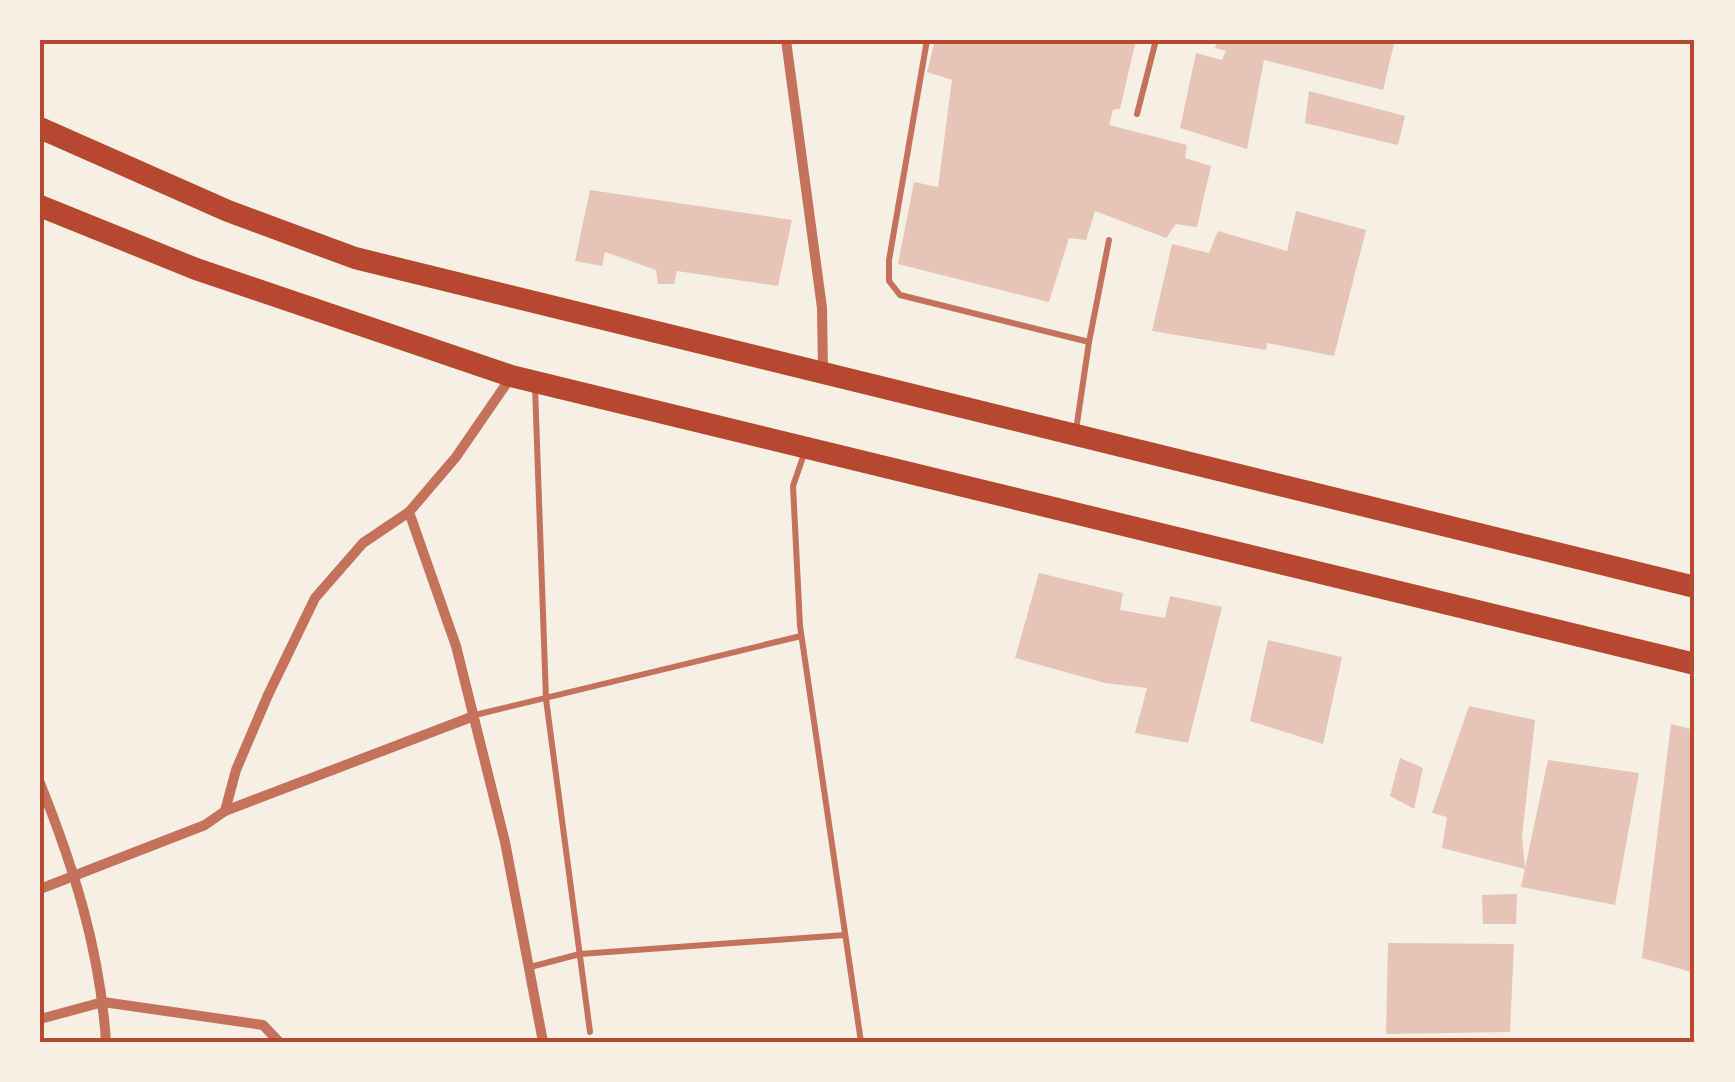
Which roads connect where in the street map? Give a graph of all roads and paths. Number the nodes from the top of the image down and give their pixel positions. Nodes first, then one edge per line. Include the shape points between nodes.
1 (786, 40) edge
2 (926, 40) edge
3 (1156, 40) edge
4 (1136, 114) dead end
5 (40, 128) edge
6 (40, 206) edge
7 (1109, 240) dead end
8 (1089, 342) junction
9 (823, 375) junction
10 (523, 379) junction
11 (1075, 436) junction
12 (806, 448) junction
13 (409, 512) junction
14 (1695, 587) edge
15 (801, 636) junction
16 (1695, 664) edge
17 (546, 699) junction
18 (474, 716) junction
19 (40, 783) edge
20 (225, 811) junction
21 (76, 876) junction
22 (40, 889) edge
23 (845, 935) junction
24 (580, 954) junction
25 (529, 968) junction
26 (103, 1002) junction
27 (40, 1020) edge
28 (590, 1032) dead end
29 (106, 1042) edge
30 (279, 1042) edge
31 (542, 1042) edge
32 (861, 1042) edge

1 - 9 street via 822,308
2 - 8 lane via 889,281 900,296
3 - 4 lane
5 - 9 main road via 228,211 355,258
6 - 10 main road via 196,269
7 - 8 lane
8 - 11 lane
9 - 11 main road
10 - 12 main road
10 - 13 street
10 - 17 lane
11 - 14 main road
12 - 15 lane via 793,486
12 - 16 main road
13 - 18 street
13 - 20 street via 362,544 314,598 236,770
15 - 17 lane
15 - 23 lane
17 - 18 lane
17 - 24 lane
18 - 20 street
18 - 25 street
19 - 21 street
20 - 21 street
21 - 22 street
21 - 26 street
23 - 24 lane
23 - 32 lane
24 - 25 lane
24 - 28 lane
25 - 31 street
26 - 27 street
26 - 29 street
26 - 30 street via 263,1025

